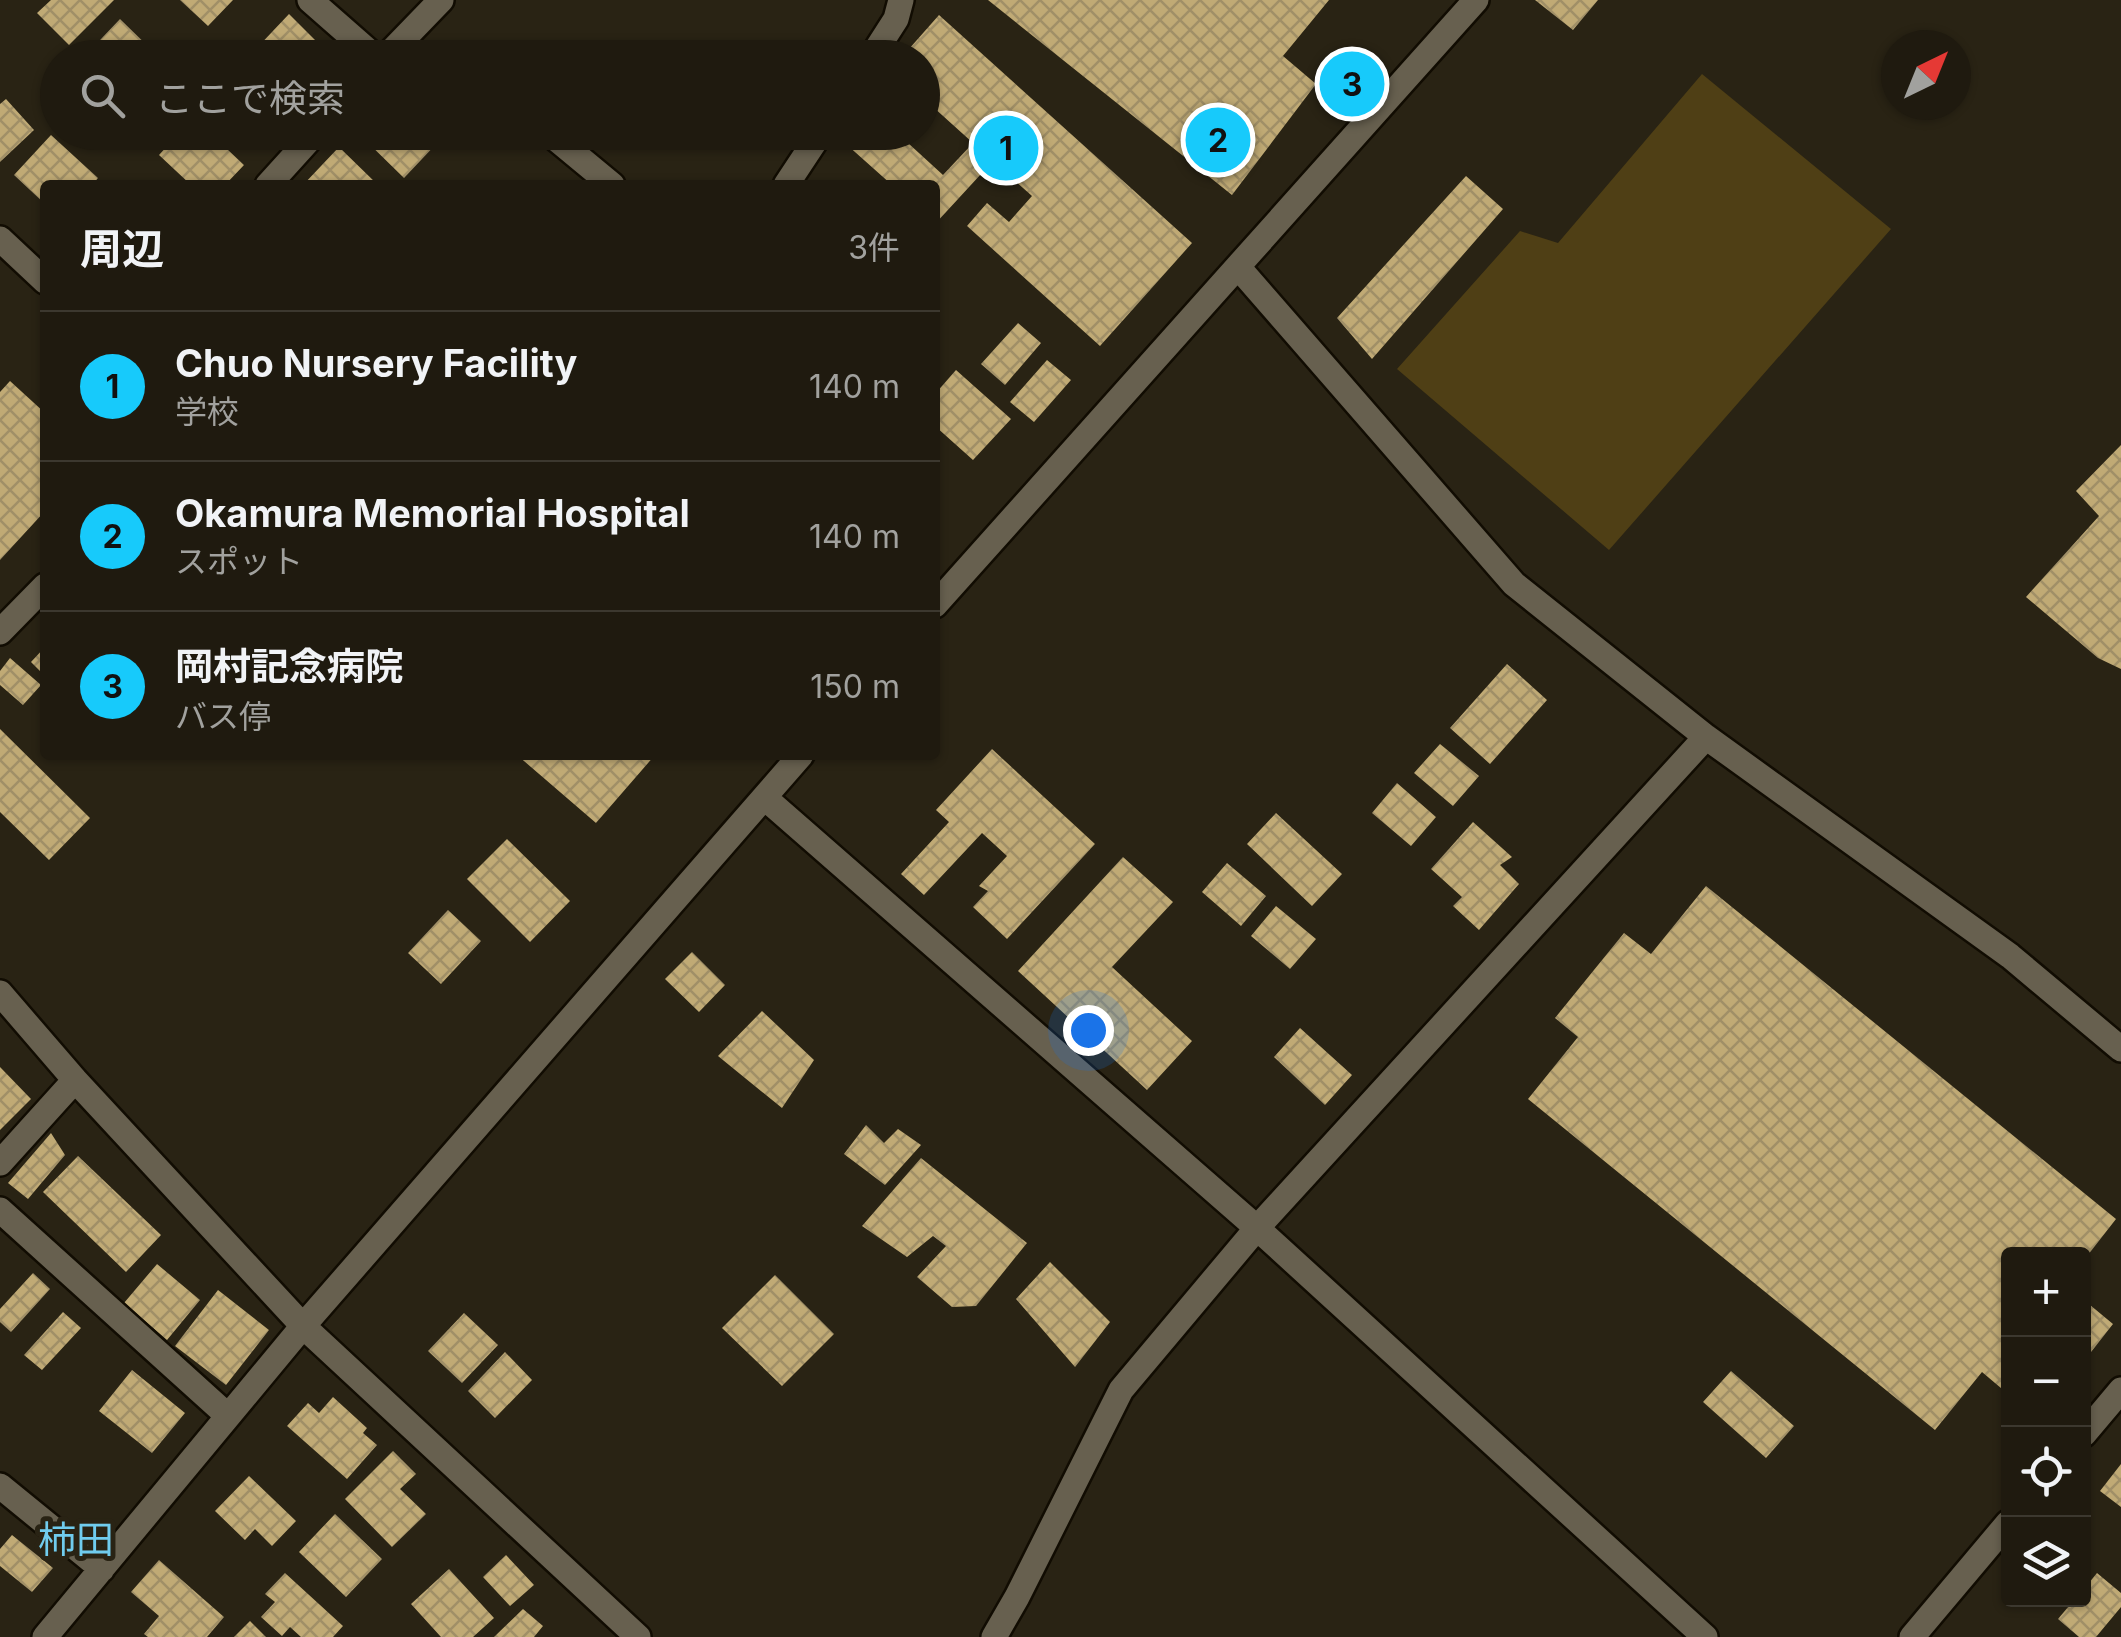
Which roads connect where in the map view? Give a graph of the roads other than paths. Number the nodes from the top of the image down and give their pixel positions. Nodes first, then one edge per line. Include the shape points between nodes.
1 (310, 0) edge
2 (441, 0) edge
3 (901, 0) edge
4 (1476, 0) edge
5 (356, 40) edge
6 (402, 40) edge
7 (883, 40) edge
8 (300, 150) edge
9 (570, 150) edge
10 (809, 150) edge
11 (273, 180) edge
12 (606, 180) edge
13 (789, 180) edge
14 (0, 239) edge
15 (1238, 268) junction
16 (40, 276) edge
17 (40, 591) edge
18 (940, 599) edge
19 (0, 632) edge
20 (1706, 737) junction
21 (797, 760) edge
22 (766, 798) junction
23 (0, 994) edge
24 (2121, 1050) edge
25 (75, 1080) junction
26 (0, 1162) edge
27 (0, 1210) edge
28 (1257, 1228) junction
29 (303, 1326) junction
30 (2121, 1390) edge
31 (228, 1416) junction
32 (2090, 1427) edge
33 (0, 1486) edge
34 (2001, 1531) edge
35 (102, 1568) junction
36 (45, 1637) edge
37 (638, 1637) edge
38 (994, 1637) edge
39 (1705, 1637) edge
40 (1912, 1637) edge

1 - 5 street
2 - 6 street
3 - 7 street
4 - 15 street
8 - 11 street
9 - 12 street
10 - 13 street
14 - 16 street
15 - 18 street
15 - 20 street via 1514,584
17 - 19 street
20 - 24 street via 2010,956
20 - 28 street
21 - 22 street
22 - 28 street
22 - 29 street
23 - 25 street
25 - 26 street
25 - 29 street
27 - 31 street
28 - 38 street via 1120,1390
28 - 39 street
29 - 31 street
29 - 37 street
30 - 32 street
31 - 35 street
33 - 35 street
34 - 40 street
35 - 36 street

